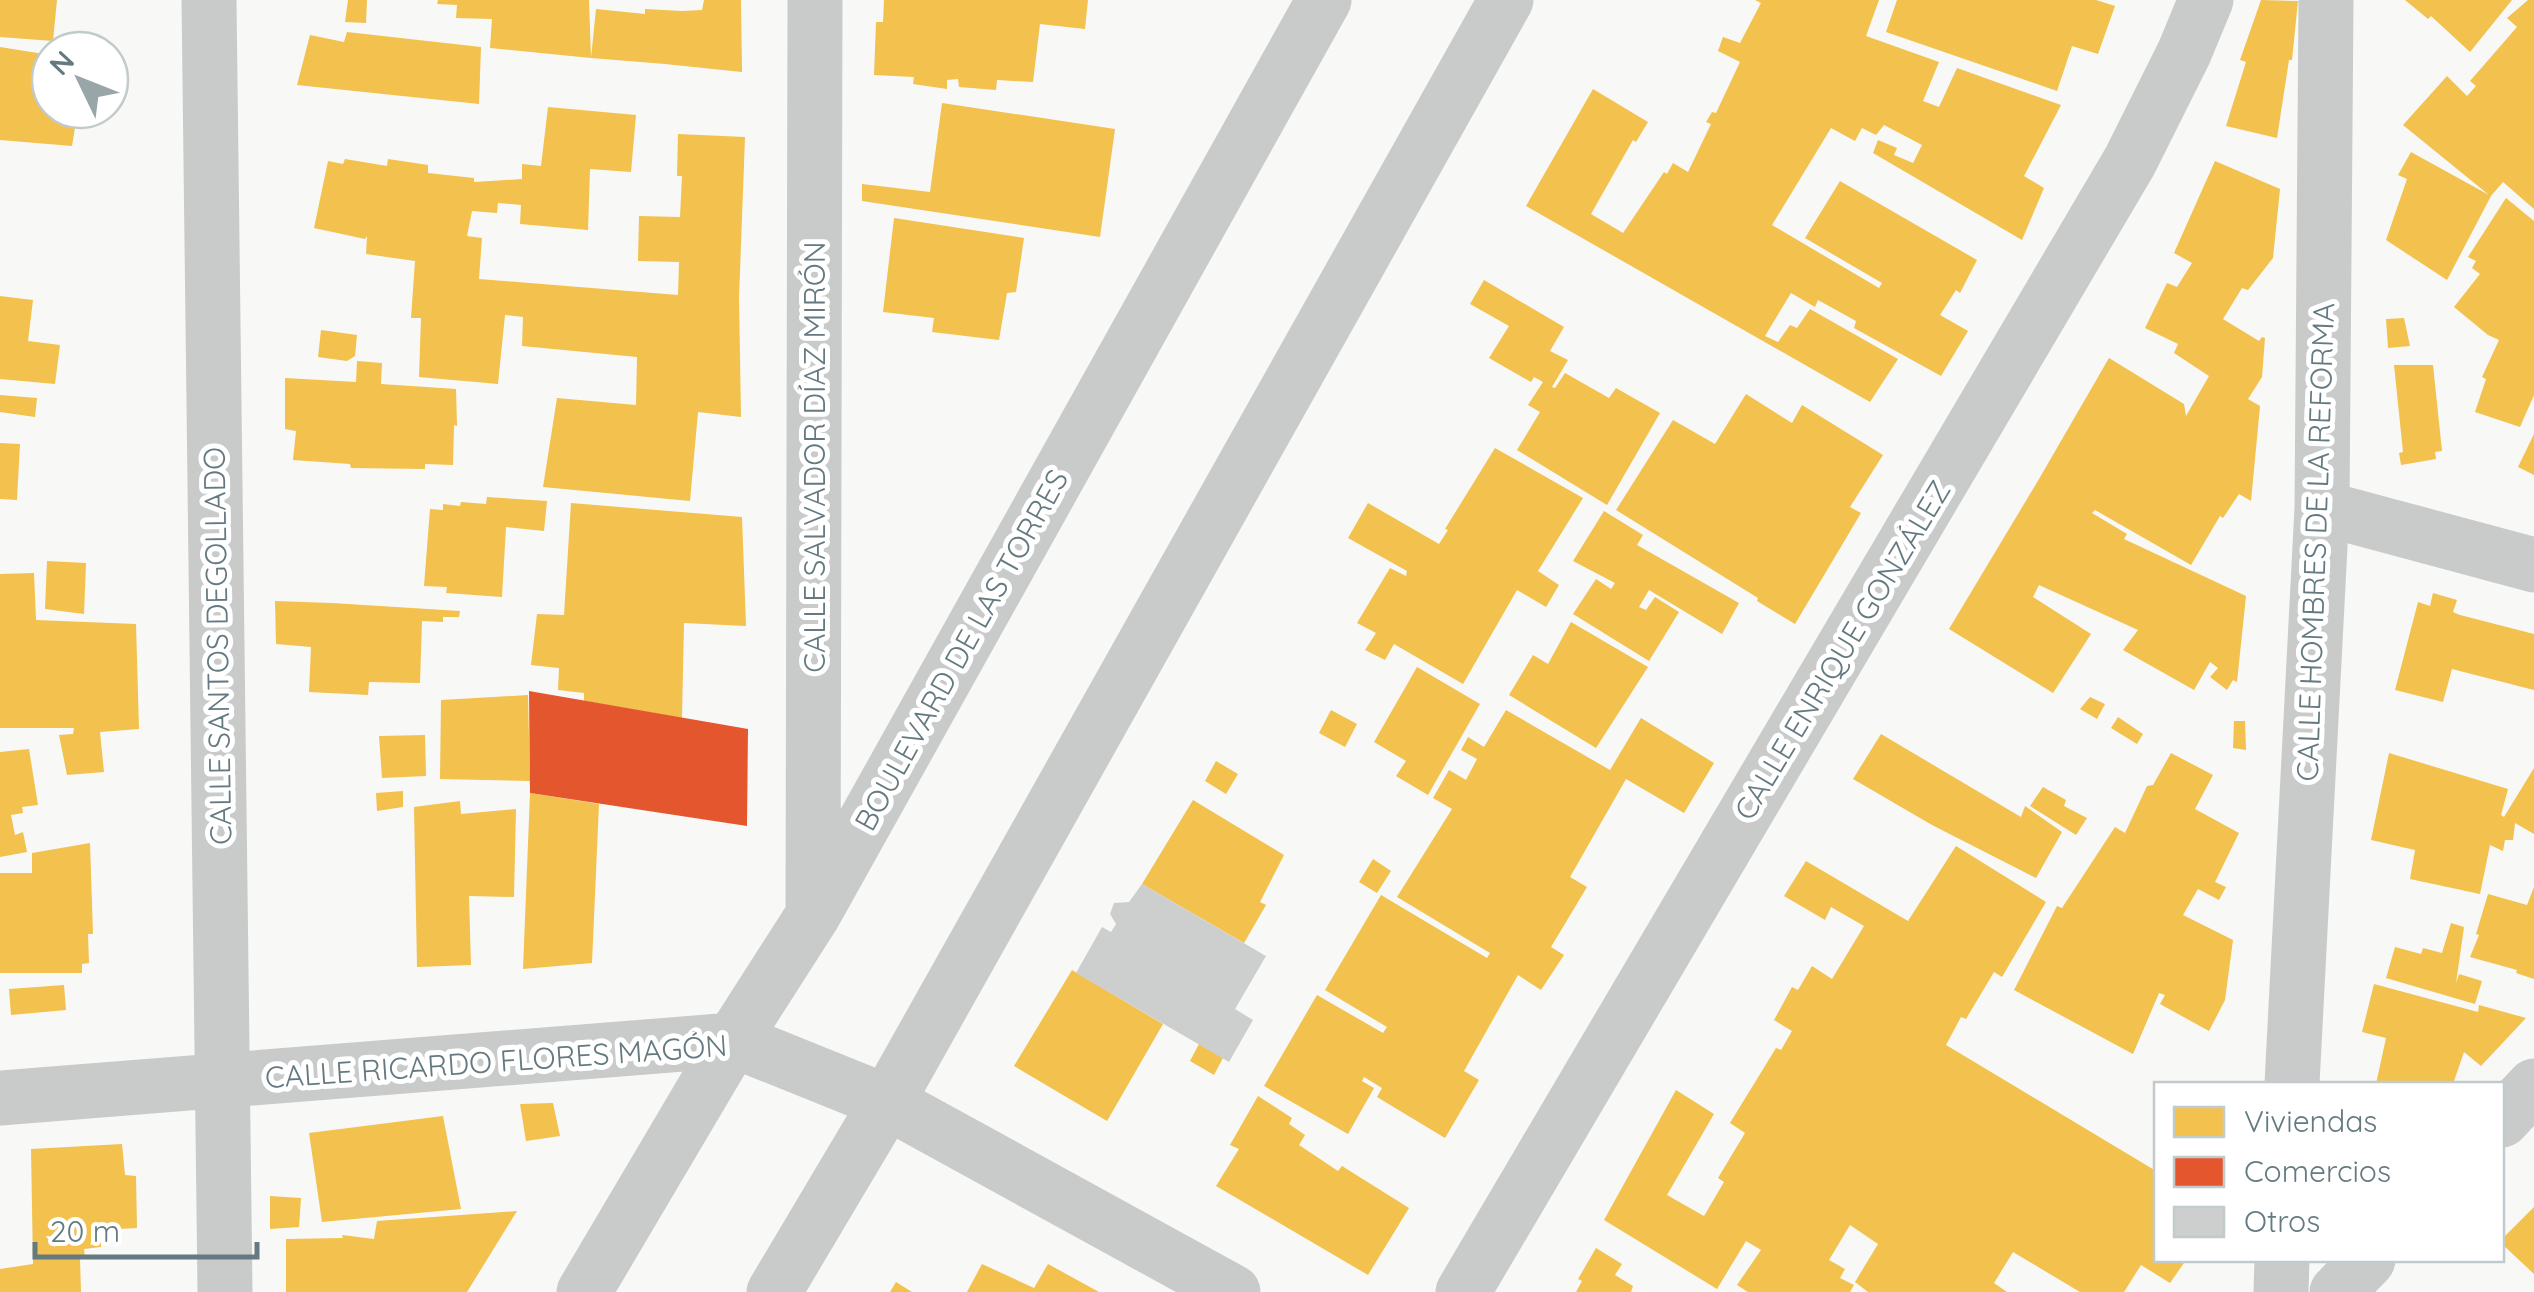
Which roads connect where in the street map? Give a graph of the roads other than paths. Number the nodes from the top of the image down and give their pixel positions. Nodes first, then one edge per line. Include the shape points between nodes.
1 (209, 0) edge
2 (815, 0) edge
3 (1324, 0) edge
4 (1506, 0) edge
5 (2206, 0) edge
6 (2326, 0) edge
7 (2322, 508) junction
8 (2534, 565) edge
9 (813, 915) junction
10 (733, 1040) junction
11 (222, 1082) junction
12 (2292, 1082) edge
13 (2534, 1086) edge
14 (0, 1098) edge
15 (886, 1102) junction
16 (2504, 1118) edge
17 (2282, 1262) edge
18 (2366, 1262) edge
19 (225, 1292) edge
20 (584, 1292) edge
21 (774, 1292) edge
22 (1234, 1292) edge
23 (1464, 1292) edge
24 (2281, 1292) edge
25 (2337, 1292) edge

1 - 11 street, CALLE SANTOS DEGOLLADO
2 - 9 street, CALLE SALVADOR DÍAZ MIRÓN
3 - 9 street, BOULEVARD DE LAS TORRES
4 - 15 street
5 - 23 street, CALLE ENRIQUE GONZÁLEZ via 2130,161
6 - 7 street, CALLE HOMBRES DE LA REFORMA
7 - 8 street
7 - 12 street, CALLE HOMBRES DE LA REFORMA
9 - 10 street, BOULEVARD DE LAS TORRES
10 - 11 street, CALLE RICARDO FLORES MAGÓN
10 - 15 street, CALLE RICARDO FLORES MAGÓN
10 - 20 street, BOULEVARD DE LAS TORRES
11 - 14 street, CALLE RICARDO FLORES MAGÓN
11 - 19 street, CALLE SANTOS DEGOLLADO
13 - 16 street
15 - 21 street
15 - 22 street, CALLE RICARDO FLORES MAGÓN
17 - 24 street
18 - 25 street

